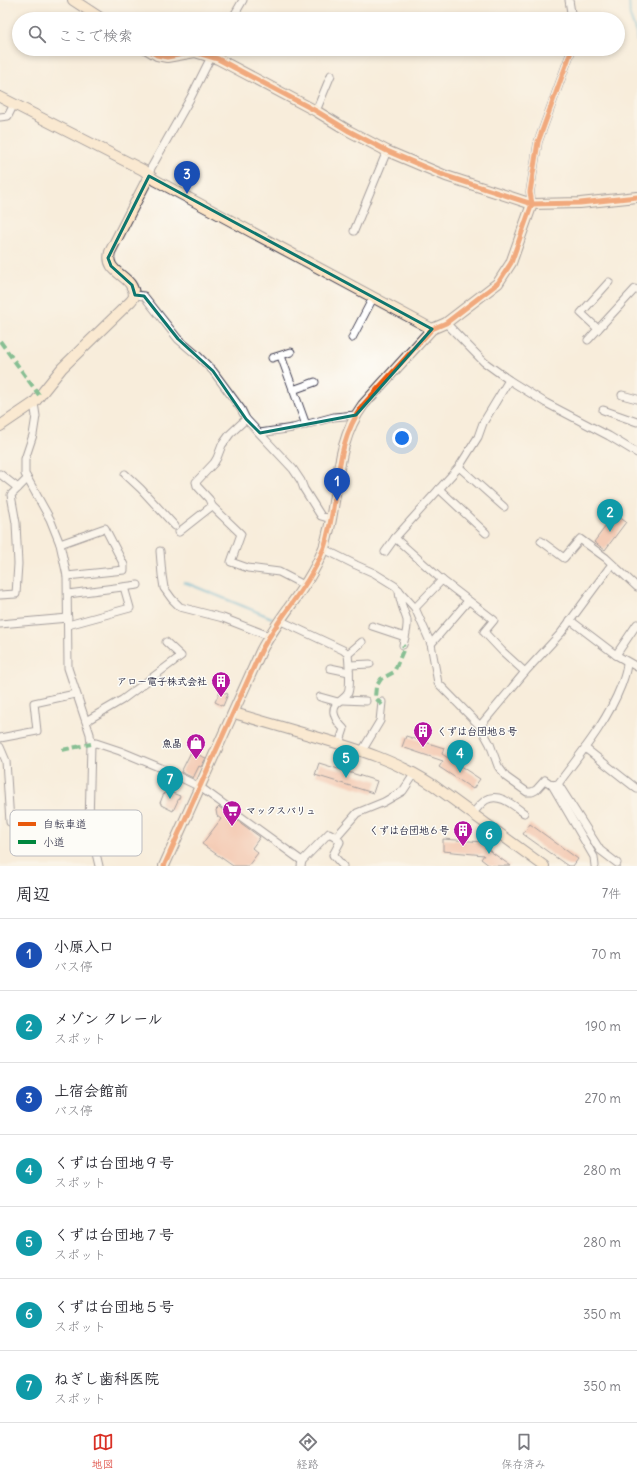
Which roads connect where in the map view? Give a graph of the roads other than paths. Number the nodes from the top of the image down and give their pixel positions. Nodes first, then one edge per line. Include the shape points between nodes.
1 (73, 0) edge
2 (243, 0) edge
3 (569, 0) edge
4 (91, 12) edge
5 (236, 12) edge
6 (571, 12) edge
7 (162, 56) edge
8 (173, 56) edge
9 (211, 56) edge
10 (216, 56) edge
11 (569, 56) edge
12 (331, 75) dead end
13 (0, 97) edge
14 (14, 104) junction
15 (316, 111) junction
16 (0, 117) edge
17 (387, 150) junction
18 (149, 176) junction
19 (637, 197) edge
20 (532, 204) junction
21 (354, 231) dead end
22 (610, 282) dead end
23 (637, 290) edge
24 (135, 295) junction
25 (373, 298) junction
26 (446, 322) junction
27 (432, 329) junction
28 (598, 329) junction
29 (352, 338) dead end
30 (588, 340) dead end
31 (291, 352) dead end
32 (281, 356) junction
33 (272, 358) dead end
34 (510, 380) junction
35 (316, 382) dead end
36 (293, 390) junction
37 (622, 395) dead end
38 (637, 399) edge
39 (34, 403) junction
40 (602, 410) dead end
41 (356, 415) junction
42 (246, 419) junction
43 (637, 422) edge
44 (306, 425) junction
45 (0, 426) edge
46 (260, 433) junction
47 (637, 453) edge
48 (459, 467) junction
49 (0, 474) edge
50 (125, 474) dead end
51 (27, 479) junction
52 (18, 488) junction
53 (439, 489) junction
54 (212, 506) junction
55 (504, 507) dead end
56 (331, 519) junction
57 (486, 533) dead end
58 (395, 538) junction
59 (542, 541) dead end
60 (60, 544) junction
61 (324, 548) junction
62 (160, 551) dead end
63 (385, 552) dead end
64 (612, 564) junction
65 (67, 576) junction
66 (442, 580) junction
67 (138, 585) dead end
68 (304, 585) junction
69 (124, 587) junction
70 (637, 587) edge
71 (399, 590) junction
72 (68, 594) junction
73 (0, 595) edge
74 (468, 601) junction
75 (415, 608) junction
76 (279, 620) junction
77 (570, 620) junction
78 (68, 622) junction
79 (0, 624) edge
80 (637, 624) edge
81 (372, 626) dead end
82 (269, 636) junction
83 (405, 637) junction
84 (166, 642) dead end
85 (362, 642) dead end
86 (431, 644) junction
87 (403, 645) dead end
88 (348, 654) junction
89 (616, 655) junction
90 (627, 662) junction
91 (370, 664) dead end
92 (637, 667) edge
93 (330, 668) dead end
94 (349, 669) junction
95 (526, 672) junction
96 (75, 694) junction
97 (320, 697) dead end
98 (366, 700) dead end
99 (341, 701) junction
100 (382, 702) dead end
101 (234, 713) junction
102 (86, 721) junction
103 (480, 726) junction
104 (0, 738) edge
105 (91, 744) junction
106 (339, 744) junction
107 (0, 747) edge
108 (585, 748) junction
109 (362, 751) junction
110 (415, 773) junction
111 (555, 784) junction
112 (200, 787) junction
113 (637, 789) edge
114 (89, 810) edge
115 (524, 812) dead end
116 (472, 814) junction
117 (10, 822) edge
118 (336, 837) junction
119 (97, 856) edge
120 (617, 863) dead end
121 (301, 864) edge
122 (99, 866) edge
123 (164, 866) edge
124 (343, 866) edge
125 (544, 866) edge
126 (595, 866) edge

1 - 4 street
2 - 5 street
3 - 6 street
7 - 8 street
9 - 18 street
10 - 15 street
11 - 20 street via 538,142 530,192
12 - 15 street
13 - 14 street
14 - 16 street via 8,116
14 - 18 street via 143,170
15 - 17 street
17 - 20 street via 446,176
17 - 21 street
18 - 24 street via 108,258 111,266 132,285
18 - 25 street
19 - 20 street via 580,203
20 - 26 street via 511,263 498,283
22 - 28 street via 581,313
23 - 28 street via 635,289
24 - 39 street via 131,302 62,368
24 - 42 street via 144,296 178,339 213,371
25 - 27 street
25 - 29 street
26 - 27 street
26 - 34 street via 484,362
27 - 41 street
28 - 30 street
31 - 32 street
32 - 33 street
32 - 36 street
34 - 47 street via 546,403
34 - 48 street
35 - 36 street
36 - 44 street
37 - 38 street
39 - 45 street
39 - 51 street via 36,416 24,467
40 - 43 street
41 - 44 street via 334,417
41 - 56 street via 345,437
42 - 46 street
42 - 54 street via 230,434 214,463 196,482
44 - 46 street
46 - 56 street via 297,475 321,516
48 - 53 street
48 - 55 street
49 - 52 street
50 - 54 street via 177,529
51 - 52 street
51 - 60 street via 50,519
52 - 73 street via 11,495 16,523 16,594
53 - 57 street
53 - 58 street
54 - 68 street via 241,534 232,562 248,568 279,572
56 - 61 street
58 - 63 street
58 - 66 street
59 - 64 street via 564,558 580,539
60 - 65 street
60 - 65 street via 105,528 124,565 124,570
61 - 68 street via 315,569
61 - 71 street via 374,573
62 - 82 street via 164,588 180,607 223,618
64 - 70 street
64 - 77 street
65 - 72 street
66 - 74 street
66 - 75 street
67 - 69 street
68 - 76 street
69 - 72 street
69 - 78 street via 130,608
71 - 75 street
71 - 83 street via 407,621
72 - 78 street
74 - 86 street
74 - 95 street via 494,620 484,632
75 - 86 street
76 - 82 street
76 - 88 street
77 - 89 street
77 - 95 street
78 - 79 street
78 - 96 street via 68,668
80 - 89 street
81 - 83 street via 382,625
82 - 101 street
83 - 87 street
84 - 102 street via 181,656 122,700
85 - 88 street
86 - 103 street via 438,683
88 - 94 street
89 - 90 street
90 - 92 street
90 - 108 street via 627,669 616,697
91 - 94 street
93 - 94 street
94 - 99 street via 348,692
95 - 103 street
96 - 102 street
96 - 104 street via 34,703 37,731
97 - 99 street
98 - 99 street
99 - 106 street via 336,706 334,716 344,730
100 - 109 street via 380,721
101 - 106 street
101 - 112 street
102 - 105 street
103 - 111 street via 498,766 506,777 527,792 536,790 545,780
105 - 112 street via 96,743 120,751
105 - 114 street
106 - 109 street
107 - 117 street via 6,761
108 - 111 street
108 - 113 street
109 - 110 street
110 - 116 street
110 - 118 street via 403,791 357,813
111 - 120 street via 600,850
111 - 126 street via 594,857
112 - 121 street
112 - 123 street
115 - 116 street via 507,801 495,798 486,799
116 - 125 street
118 - 121 street via 329,833
118 - 124 street via 340,842 333,855
119 - 122 street

